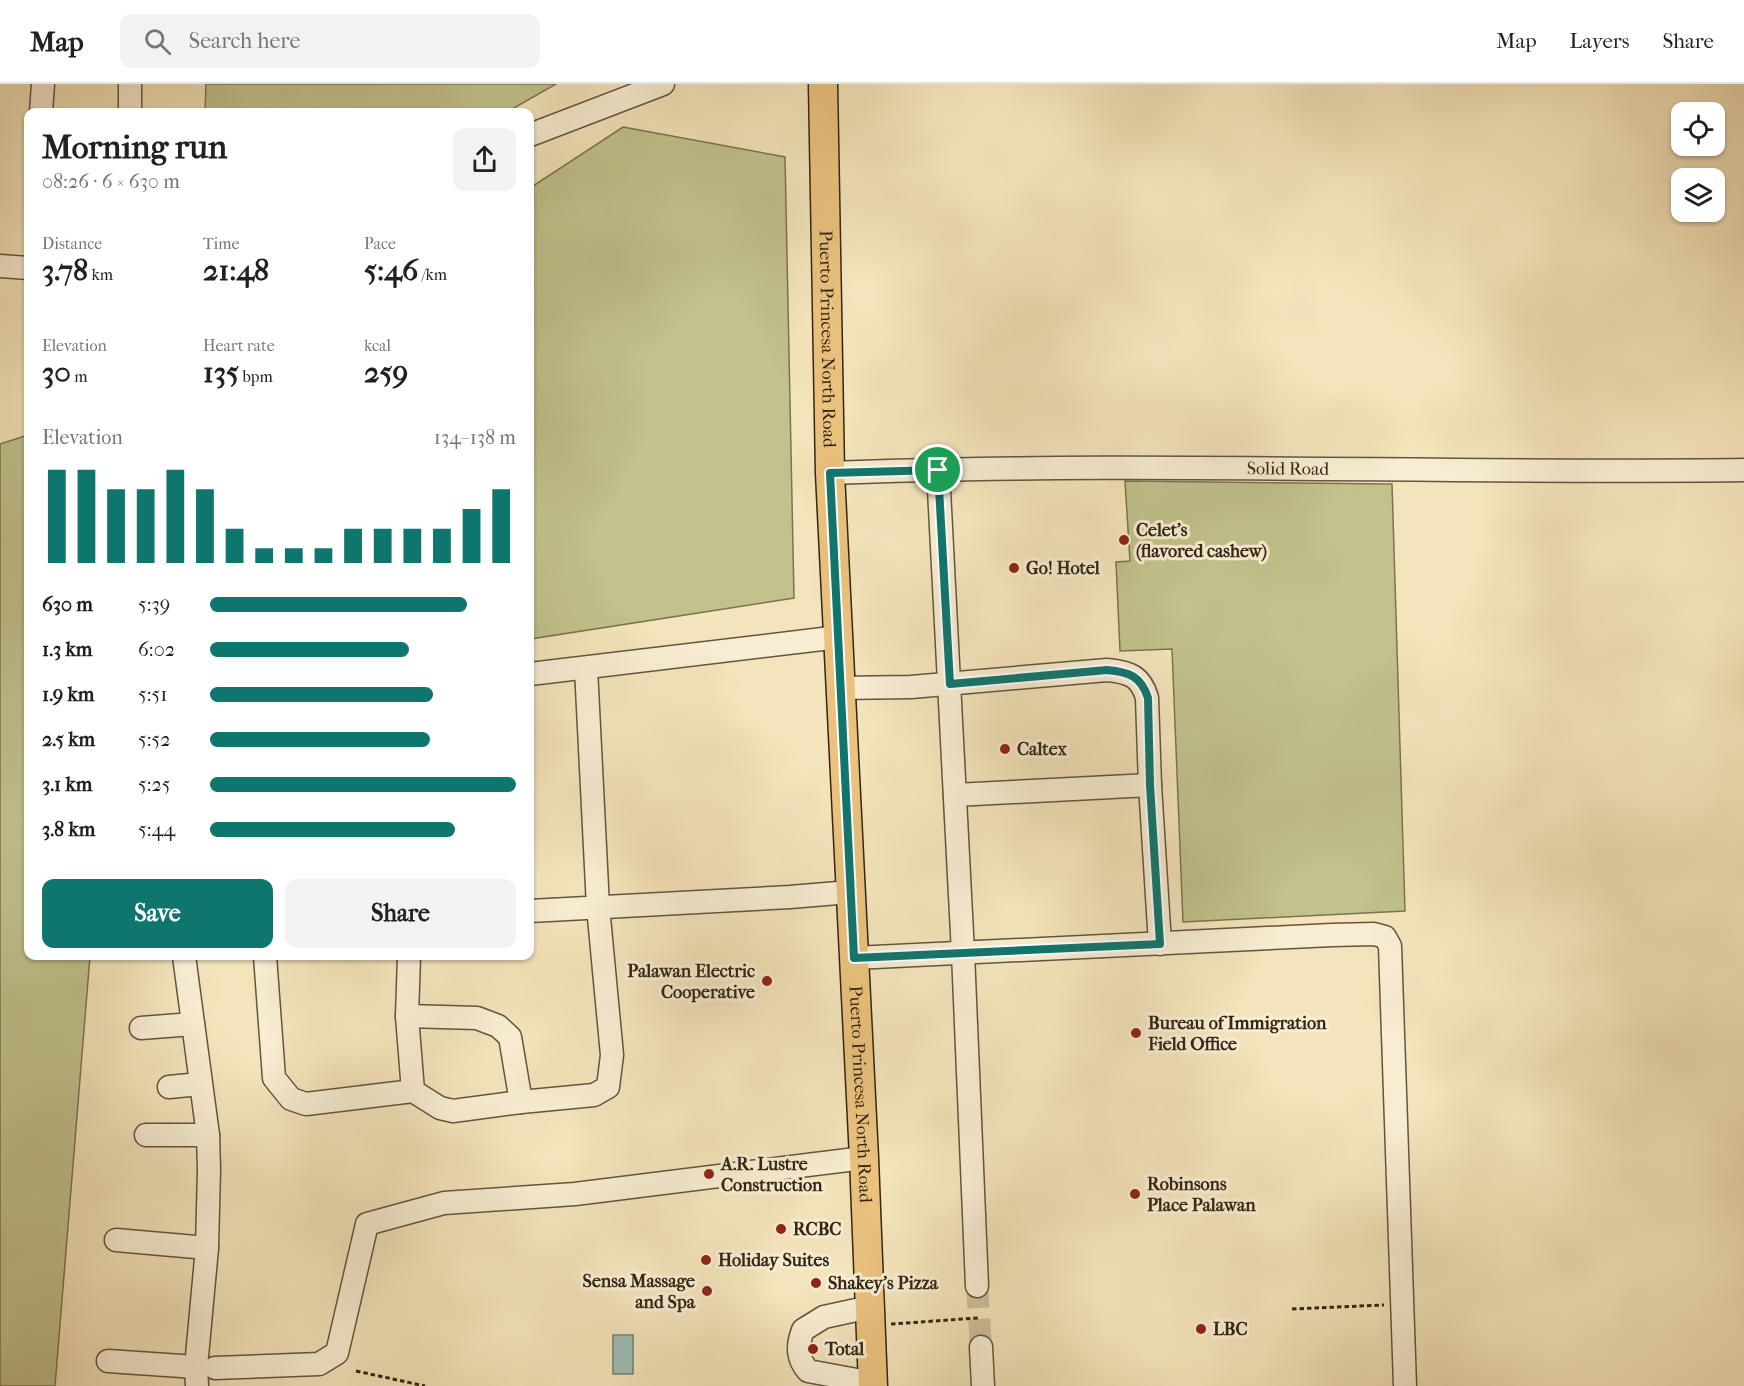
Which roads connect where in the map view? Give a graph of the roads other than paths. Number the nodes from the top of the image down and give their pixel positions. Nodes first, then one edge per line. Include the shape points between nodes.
1 (43, 84) edge
2 (130, 84) edge
3 (663, 84) edge
4 (823, 84) edge
5 (42, 108) edge
6 (130, 108) edge
7 (534, 133) edge
8 (0, 266) edge
9 (24, 267) edge
10 (938, 470) junction
11 (1744, 470) edge
12 (830, 473) junction
13 (839, 637) junction
14 (586, 668) junction
15 (534, 674) edge
16 (950, 684) junction
17 (840, 688) junction
18 (1150, 785) junction
19 (955, 795) junction
20 (850, 892) junction
21 (598, 907) junction
22 (534, 911) edge
23 (1160, 944) junction
24 (963, 953) junction
25 (854, 958) junction
26 (185, 960) edge
27 (265, 960) edge
28 (409, 960) edge
29 (407, 1016) junction
30 (193, 1024) junction
31 (141, 1028) dead end
32 (200, 1084) junction
33 (169, 1087) dead end
34 (413, 1091) junction
35 (521, 1102) junction
36 (146, 1135) dead end
37 (208, 1135) junction
38 (864, 1158) junction
39 (116, 1240) dead end
40 (207, 1248) junction
41 (977, 1286) tunnel mouth
42 (871, 1316) junction
43 (981, 1347) tunnel mouth
44 (108, 1361) dead end
45 (203, 1373) edge
46 (873, 1385) edge
47 (983, 1386) edge
48 (1405, 1386) edge

1 - 5 street
2 - 6 street
3 - 7 street
4 - 12 main road, Puerto Princesa North Road
8 - 9 street
10 - 11 street, Solid Road
10 - 12 street, Solid Road
10 - 16 street
12 - 13 main road, Puerto Princesa North Road
13 - 14 street
13 - 17 main road, Puerto Princesa North Road
14 - 15 street
14 - 21 street
16 - 17 street
16 - 18 street via 1107,670 1136,678 1148,698
16 - 19 street
17 - 20 main road, Puerto Princesa North Road
18 - 19 street
18 - 23 street
19 - 24 street
20 - 21 street
20 - 25 main road, Puerto Princesa North Road
21 - 22 street
21 - 35 street via 612,1055 608,1087 594,1095
23 - 24 street
23 - 48 street via 1374,934 1385,937 1390,946
24 - 25 street
24 - 41 street
25 - 38 main road, Puerto Princesa North Road
26 - 30 street
27 - 34 street via 274,1078 291,1099 306,1104
28 - 29 street
29 - 34 street
29 - 35 street via 477,1018 498,1026 510,1037
30 - 31 street
30 - 32 street
32 - 33 street
32 - 37 street
34 - 35 street via 446,1111
36 - 37 street
37 - 40 street
38 - 42 main road, Puerto Princesa North Road
38 - 45 street via 575,1194 444,1203 367,1224 337,1353 320,1364
39 - 40 street
40 - 45 street
42 - 46 main road, Puerto Princesa North Road
42 - 46 street via 824,1317 803,1330 799,1354 808,1371
43 - 47 street
44 - 45 street

